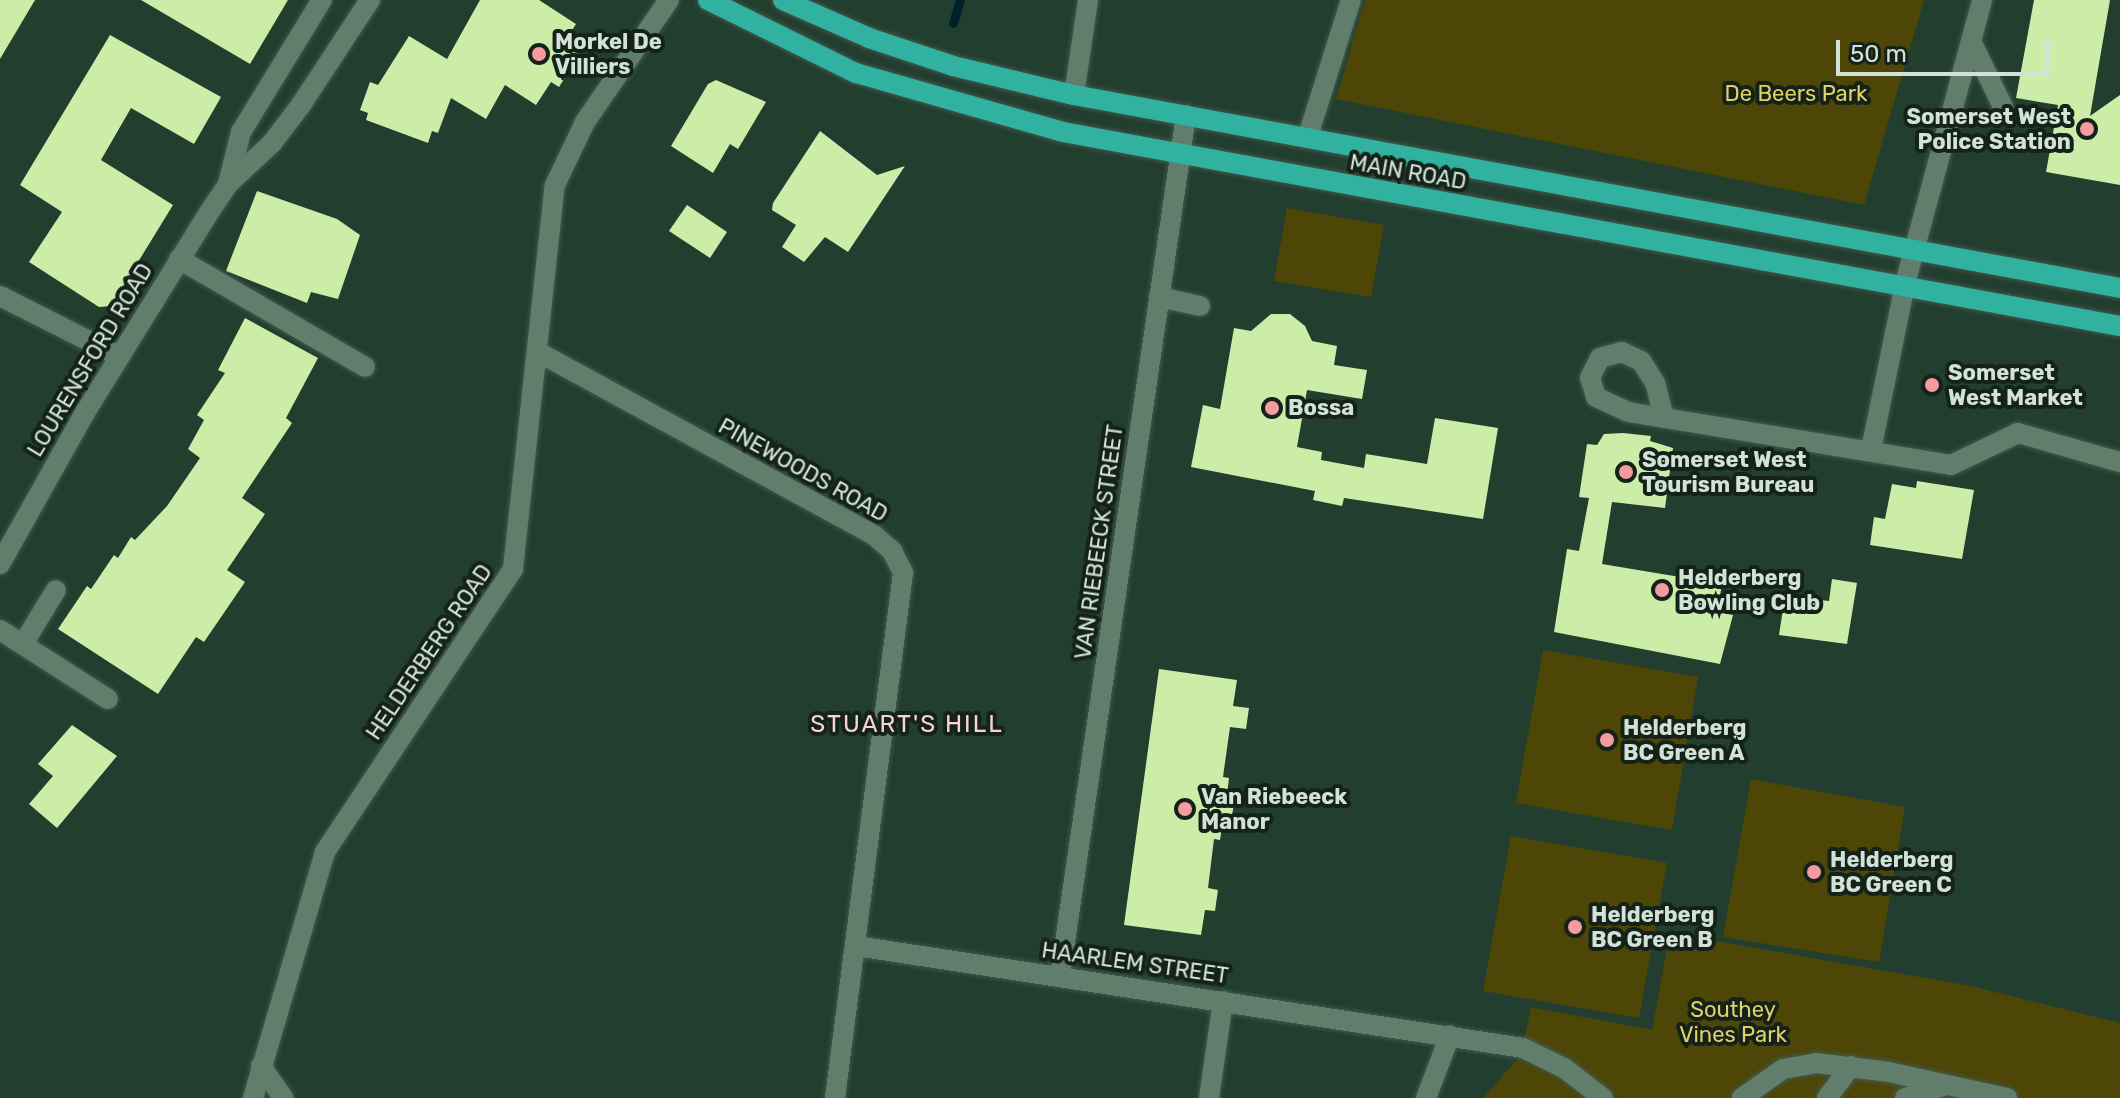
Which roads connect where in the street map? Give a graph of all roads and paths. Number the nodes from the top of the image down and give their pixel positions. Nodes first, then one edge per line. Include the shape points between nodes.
1 (322, 0) edge
2 (370, 0) edge
3 (669, 0) edge
4 (708, 0) edge
5 (783, 0) edge
6 (1088, 0) edge
7 (1351, 0) edge
8 (1982, 0) edge
9 (1971, 41) junction
10 (1074, 95) junction
11 (2003, 107) dead end
12 (1186, 115) junction
13 (1308, 136) junction
14 (1180, 154) junction
15 (228, 184) junction
16 (1914, 250) junction
17 (179, 259) junction
18 (1905, 284) junction
19 (2120, 288) edge
20 (0, 296) edge
21 (1159, 297) junction
22 (1200, 306) dead end
23 (2120, 326) edge
24 (538, 352) junction
25 (119, 356) junction
26 (365, 367) dead end
27 (1664, 418) dead end
28 (1871, 450) junction
29 (2120, 462) edge
30 (0, 564) edge
31 (56, 590) dead end
32 (0, 630) edge
33 (23, 644) junction
34 (108, 699) dead end
35 (856, 946) junction
36 (1060, 976) junction
37 (1223, 1001) junction
38 (1450, 1035) junction
39 (261, 1066) junction
40 (1851, 1066) junction
41 (1951, 1084) junction
42 (253, 1098) edge
43 (283, 1098) edge
44 (835, 1098) edge
45 (1209, 1098) edge
46 (1426, 1098) edge
47 (1603, 1098) edge
48 (1742, 1098) edge
49 (1827, 1098) edge
50 (1905, 1098) edge
51 (2007, 1098) edge

1 - 15 street, LOURENSFORD ROAD via 241,132
2 - 15 street, LOURENSFORD ROAD via 272,143
3 - 24 street, HELDERBERG ROAD via 585,122 560,169
4 - 14 main road, MAIN ROAD via 868,77 984,113
5 - 10 main road, MAIN ROAD via 918,55
6 - 10 street
7 - 13 street
8 - 9 street
9 - 11 street
9 - 16 street
10 - 12 main road, MAIN ROAD
12 - 13 main road, MAIN ROAD
12 - 14 street, VAN RIEBEECK STREET
13 - 16 main road, MAIN ROAD
14 - 18 main road, MAIN ROAD
14 - 21 street, VAN RIEBEECK STREET
15 - 17 street, LOURENSFORD ROAD
16 - 18 street
16 - 19 main road, MAIN ROAD
17 - 25 street, LOURENSFORD ROAD
17 - 26 street
18 - 23 main road, MAIN ROAD
18 - 28 street
20 - 25 street
21 - 22 street
21 - 36 street, VAN RIEBEECK STREET
24 - 35 street, PINEWOODS ROAD via 875,536 898,562 905,586
24 - 39 street, HELDERBERG ROAD via 513,569 325,852
25 - 30 street, LOURENSFORD ROAD
27 - 28 street
28 - 29 street via 1951,465 2018,433
31 - 33 street
32 - 33 street
33 - 34 street
35 - 36 street, HAARLEM STREET
35 - 44 street, PINEWOODS ROAD
36 - 37 street, HAARLEM STREET
37 - 38 street, HAARLEM STREET
37 - 45 street
38 - 46 street
38 - 47 street, HAARLEM STREET via 1523,1048 1564,1068
39 - 42 street, HELDERBERG ROAD
39 - 43 street
40 - 41 street
40 - 48 street via 1816,1063 1783,1069
40 - 49 street
41 - 50 street
41 - 51 street

